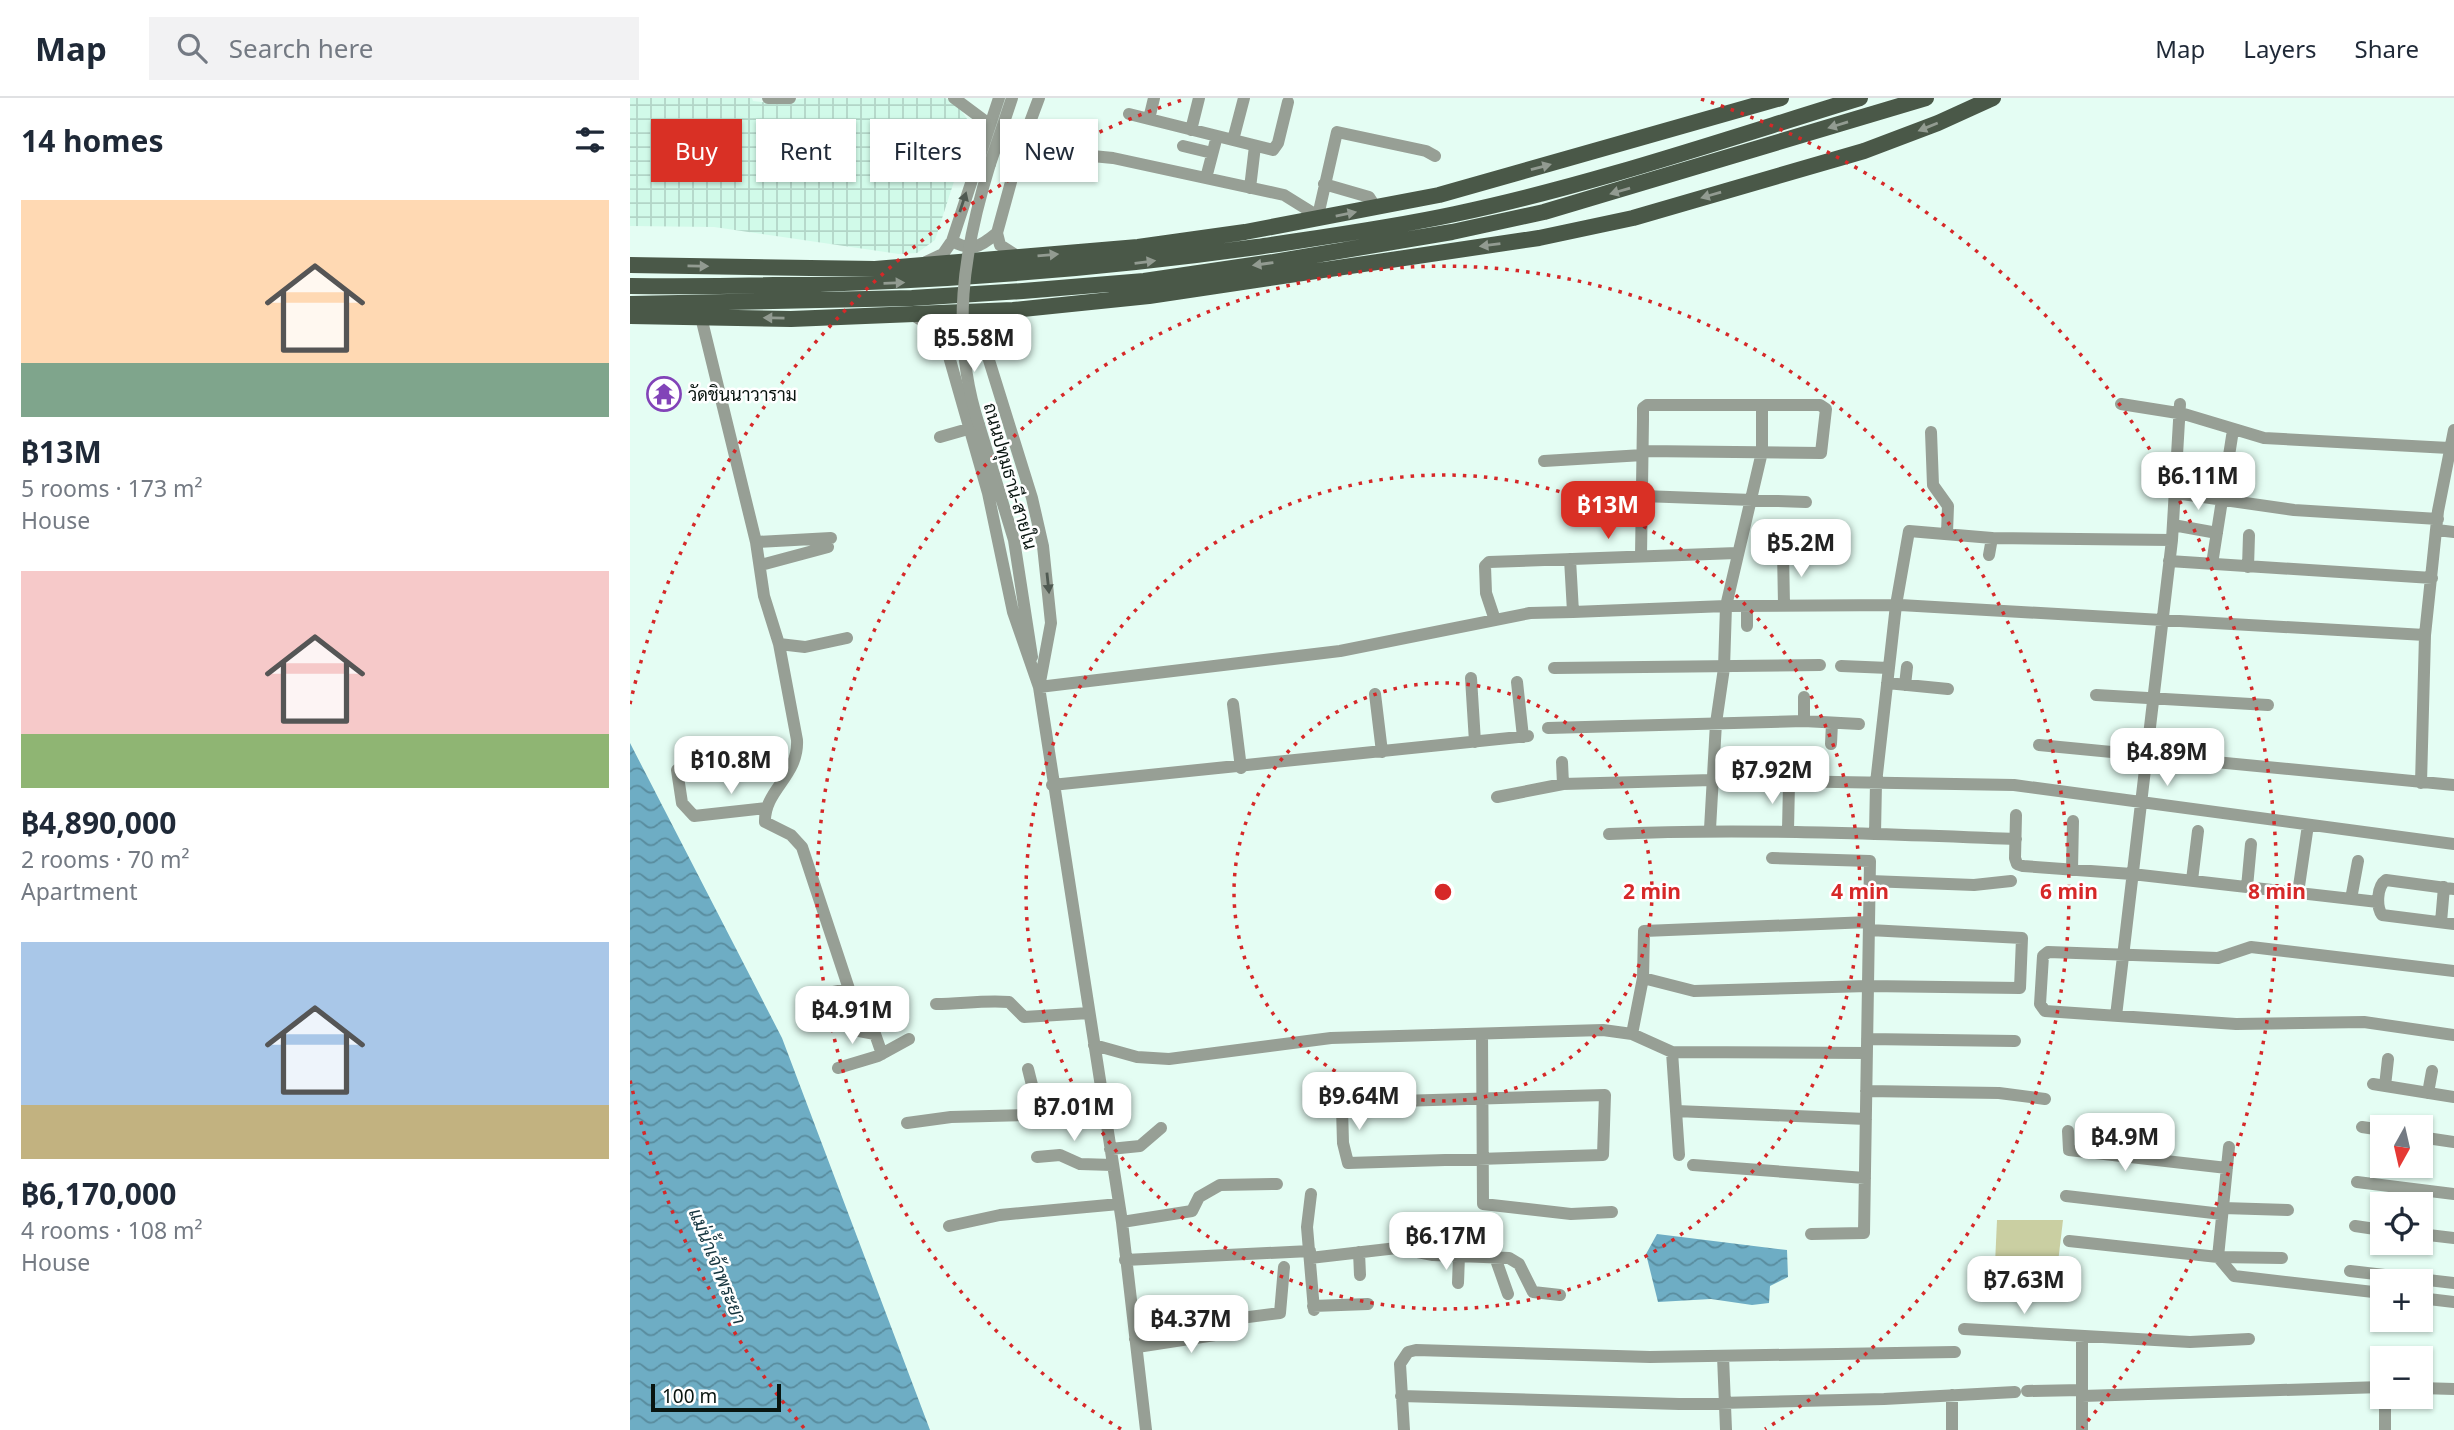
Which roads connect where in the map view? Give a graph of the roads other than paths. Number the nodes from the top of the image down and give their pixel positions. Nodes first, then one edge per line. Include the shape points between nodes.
1 (768, 98) edge
2 (790, 98) edge
3 (954, 98) edge
4 (999, 98) edge
5 (1012, 98) edge
6 (1039, 98) edge
7 (1154, 98) edge
8 (1199, 98) edge
9 (1244, 98) edge
10 (1781, 98) edge
11 (1860, 98) edge
12 (1926, 98) edge
13 (1992, 99) edge
14 (1289, 102) dead end
15 (1129, 114) dead end
16 (1031, 119) edge
17 (1149, 119) junction
18 (989, 124) junction
19 (1191, 130) junction
20 (1217, 136) junction
21 (1233, 140) junction
22 (1183, 146) dead end
23 (1255, 146) junction
24 (1212, 153) junction
25 (1435, 156) dead end
26 (1098, 157) edge
27 (1206, 178) junction
28 (1011, 182) edge
29 (1324, 184) junction
30 (1250, 188) junction
31 (1376, 208) junction
32 (1317, 220) junction
33 (1245, 232) junction
34 (996, 233) junction
35 (952, 241) junction
36 (1291, 242) junction
37 (1338, 251) junction
38 (1020, 258) junction
39 (630, 265) edge
40 (909, 267) junction
41 (875, 269) junction
42 (1318, 273) junction
43 (630, 286) edge
44 (778, 295) junction
45 (1013, 310) junction
46 (631, 313) edge
47 (913, 314) junction
48 (877, 316) junction
49 (701, 317) junction
50 (989, 338) junction
51 (944, 339) junction
52 (2121, 404) dead end
53 (1762, 406) junction
54 (2179, 409) junction
55 (973, 427) junction
56 (2233, 430) junction
57 (2454, 430) edge
58 (1931, 432) dead end
59 (940, 437) dead end
60 (2449, 448) junction
61 (1762, 452) junction
62 (1644, 453) junction
63 (1544, 461) dead end
64 (985, 462) junction
65 (2175, 493) junction
66 (1642, 496) junction
67 (1748, 500) junction
68 (2221, 500) junction
69 (1806, 502) dead end
70 (2173, 524) junction
71 (2438, 525) junction
72 (2454, 532) edge
73 (1947, 533) junction
74 (2217, 533) junction
75 (2249, 535) dead end
76 (1992, 538) junction
77 (2172, 540) junction
78 (756, 542) junction
79 (1783, 551) dead end
80 (1737, 553) junction
81 (1989, 555) dead end
82 (1641, 556) junction
83 (1570, 559) junction
84 (2169, 561) junction
85 (2212, 564) junction
86 (761, 565) junction
87 (2248, 567) junction
88 (2432, 578) junction
89 (1896, 605) junction
90 (1726, 606) junction
91 (1747, 606) junction
92 (1784, 606) junction
93 (1573, 611) junction
94 (1495, 620) junction
95 (2162, 622) junction
96 (1747, 626) dead end
97 (2425, 635) junction
98 (847, 638) dead end
99 (779, 644) junction
100 (1032, 661) junction
101 (1820, 665) dead end
102 (1841, 666) dead end
103 (1907, 667) dead end
104 (1554, 668) dead end
105 (1724, 668) junction
106 (1889, 668) junction
107 (1471, 678) dead end
108 (1517, 682) dead end
109 (1887, 683) junction
110 (1905, 685) junction
111 (1039, 687) junction
112 (1948, 689) dead end
113 (1375, 694) dead end
114 (2096, 695) dead end
115 (1804, 697) dead end
116 (2152, 698) junction
117 (1233, 704) dead end
118 (2268, 705) dead end
119 (1804, 721) junction
120 (1716, 723) junction
121 (1832, 723) junction
122 (1859, 724) dead end
123 (1548, 728) dead end
124 (1475, 742) junction
125 (1831, 744) dead end
126 (2039, 746) dead end
127 (1382, 752) junction
128 (2144, 756) junction
129 (1562, 762) dead end
130 (1241, 768) junction
131 (677, 770) dead end
132 (1712, 779) junction
133 (1789, 783) junction
134 (1876, 783) junction
135 (2421, 783) junction
136 (1563, 784) junction
137 (1052, 785) junction
138 (2454, 785) edge
139 (1497, 797) dead end
140 (2140, 801) junction
141 (766, 808) junction
142 (2016, 816) dead end
143 (2073, 821) dead end
144 (2308, 825) junction
145 (1710, 830) junction
146 (1788, 831) junction
147 (2198, 831) dead end
148 (1609, 834) dead end
149 (1875, 834) junction
150 (2016, 839) junction
151 (2251, 844) dead end
152 (2454, 844) edge
153 (1772, 858) dead end
154 (2358, 861) dead end
155 (2072, 870) junction
156 (2132, 874) junction
157 (2192, 880) junction
158 (1870, 881) junction
159 (2011, 881) dead end
160 (2247, 887) junction
161 (2449, 888) edge
162 (2298, 893) junction
163 (2351, 899) junction
164 (2378, 902) junction
165 (2448, 923) edge
166 (1869, 926) junction
167 (2122, 957) junction
168 (2454, 971) edge
169 (1643, 978) junction
170 (1868, 986) junction
171 (849, 989) junction
172 (823, 994) dead end
173 (936, 1004) dead end
174 (1088, 1013) junction
175 (2116, 1016) junction
176 (1482, 1034) junction
177 (1632, 1034) junction
178 (2454, 1035) edge
179 (909, 1039) dead end
180 (1867, 1039) junction
181 (2015, 1041) dead end
182 (1094, 1045) junction
183 (1672, 1052) junction
184 (882, 1054) junction
185 (1867, 1054) junction
186 (2388, 1059) dead end
187 (838, 1068) dead end
188 (1028, 1069) dead end
189 (2432, 1071) dead end
190 (1866, 1090) junction
191 (2427, 1093) junction
192 (2454, 1097) edge
193 (1482, 1099) junction
194 (2045, 1099) dead end
195 (1676, 1111) junction
196 (1039, 1113) junction
197 (1104, 1113) junction
198 (1866, 1119) junction
199 (907, 1123) dead end
200 (2362, 1127) dead end
201 (1161, 1128) dead end
202 (2370, 1128) edge
203 (2068, 1131) dead end
204 (2433, 1139) edge
205 (2454, 1142) edge
206 (2229, 1147) dead end
207 (1110, 1149) junction
208 (1679, 1155) dead end
209 (1037, 1157) dead end
210 (1483, 1158) junction
211 (1113, 1165) junction
212 (1693, 1165) dead end
213 (2227, 1168) junction
214 (1865, 1178) junction
215 (2357, 1182) dead end
216 (1277, 1184) dead end
217 (1311, 1194) dead end
218 (2454, 1194) edge
219 (2066, 1196) dead end
220 (1119, 1204) junction
221 (2288, 1210) dead end
222 (2223, 1211) junction
223 (1612, 1212) dead end
224 (1122, 1222) junction
225 (949, 1226) dead end
226 (2355, 1226) dead end
227 (2370, 1228) edge
228 (1811, 1234) dead end
229 (2433, 1236) edge
230 (2454, 1238) edge
231 (2068, 1241) dead end
232 (1359, 1252) junction
233 (1310, 1255) junction
234 (1459, 1256) junction
235 (1494, 1257) junction
236 (2218, 1257) junction
237 (2282, 1258) dead end
238 (1125, 1260) junction
239 (1284, 1267) dead end
240 (2350, 1271) dead end
241 (1360, 1275) dead end
242 (1458, 1283) dead end
243 (2454, 1283) edge
244 (2370, 1292) edge
245 (1508, 1294) dead end
246 (1560, 1295) dead end
247 (2433, 1300) edge
248 (2454, 1302) edge
249 (1368, 1304) dead end
250 (1964, 1329) dead end
251 (1241, 1331) dead end
252 (2082, 1336) junction
253 (2249, 1339) dead end
254 (1136, 1343) junction
255 (1955, 1352) dead end
256 (1723, 1356) junction
257 (2370, 1387) edge
258 (2433, 1388) edge
259 (2454, 1389) edge
260 (2082, 1393) junction
261 (1952, 1395) junction
262 (1401, 1396) junction
263 (1726, 1403) junction
264 (2385, 1409) edge
265 (1146, 1430) edge
266 (1404, 1430) edge
267 (1726, 1430) edge
268 (1952, 1430) edge
269 (2082, 1430) edge
270 (2385, 1430) edge

1 - 2 street
3 - 18 street
4 - 18 street
5 - 55 street, ถนนปทุมธานี-สายใน, bridge via 972,222 961,307
6 - 16 street
7 - 17 street
8 - 19 street
9 - 21 street
31 -> 10 main road via 1451,192
11 - 36 main road via 1636,166 1452,215
12 -> 37 main road via 1587,201 1451,232
13 -> 42 main road via 1864,151 1633,218 1539,238
14 - 23 street via 1278,144 1273,149
15 - 17 street
17 - 19 street
35 -> 18 street
19 - 20 street
20 - 21 street
20 - 24 street
21 - 23 street
22 - 24 street
23 - 30 street
24 - 27 street
25 - 29 street via 1337,132
26 - 27 street
27 - 30 street
28 - 34 street
29 - 31 street via 1369,197
29 - 32 street
30 - 32 street via 1284,195 1313,212
32 -> 31 main road
32 - 33 main road
33 - 36 main road
38 -> 33 main road
34 - 35 street via 975,249
34 - 38 street via 1000,245
35 - 40 street via 933,260
44 -> 36 main road via 1141,263
37 - 42 main road
37 -> 44 main road via 1144,281 912,299
38 - 40 main road
39 -> 41 main road
40 - 41 main road
41 - 44 main road
42 - 45 main road
43 - 44 main road
44 - 46 main road
44 - 48 main road
45 - 47 main road
45 - 50 street
46 - 49 main road
47 - 48 main road
47 - 51 street
48 -> 49 main road
49 - 78 street
50 - 51 street via 966,326 953,328
50 -> 111 street via 989,368 1040,528 1048,582 1051,623
51 - 55 street
52 - 54 street
53 - 61 street
53 - 61 street via 1820,405 1826,409 1821,453
53 - 62 street via 1647,405 1643,408
54 - 56 street
54 - 65 street
55 - 59 street
55 - 64 street, ถนนปทุมธานี-สายใน
56 - 60 street via 2278,440
56 - 68 street
57 - 60 street
58 - 73 street via 1933,485 1948,506
60 - 71 street
61 - 62 street
61 - 67 street
62 - 63 street
62 - 66 street
64 - 100 street via 1013,612 1022,645
64 - 100 street, ถนนปทุมธานี-สายใน via 996,475 1014,540
65 - 68 street
65 - 70 street
66 - 67 street
66 - 82 street
67 - 69 street
67 - 80 street
68 - 71 street
68 - 74 street
70 - 74 street
70 - 77 street
71 - 72 street
71 - 88 street
73 - 76 street
73 - 89 street via 1909,531
74 - 85 street
75 - 87 street
76 - 77 street
76 - 81 street
77 - 84 street
78 - 86 street
78 - 86 street via 830,543
79 - 92 street
80 - 82 street
80 - 90 street
82 - 83 street
83 - 93 street
83 - 94 street via 1486,563 1486,593
84 - 85 street
84 - 95 street
85 - 87 street
86 - 99 street via 764,596
87 - 88 street
88 - 97 street
89 - 92 street
89 - 95 street
89 - 106 street
90 - 91 street
90 - 93 street
90 - 105 street
91 - 92 street
91 - 96 street
93 - 94 street
94 - 111 street via 1340,651
95 - 97 street
95 - 116 street
97 - 135 street
98 - 99 street via 805,647
99 - 141 street via 798,755
100 - 111 street
101 - 105 street
102 - 106 street
103 - 110 street
104 - 105 street
105 - 120 street
106 - 109 street
107 - 124 street
108 - 124 street via 1525,737
109 - 110 street
109 - 134 street
110 - 112 street
111 - 137 street
113 - 127 street
114 - 116 street
115 - 119 street
116 - 118 street
116 - 128 street
117 - 130 street
119 - 120 street
119 - 121 street
120 - 123 street
120 - 132 street
121 - 122 street
121 - 125 street
124 - 127 street
126 - 128 street
127 - 130 street
128 - 135 street
128 - 140 street
129 - 136 street
130 - 137 street
131 - 141 street via 682,803 694,816
132 - 133 street
132 - 136 street
132 - 145 street
133 - 134 street
133 - 146 street
134 - 140 street via 2014,785
134 - 149 street
135 - 138 street
136 - 139 street
137 - 174 street
140 - 144 street
140 - 156 street
141 - 171 street via 768,826 791,835 802,847
142 - 150 street
143 - 155 street
144 - 152 street
144 - 162 street
145 - 146 street
145 - 148 street
146 - 149 street
147 - 157 street
149 - 150 street
150 - 155 street via 2017,864
151 - 160 street
153 - 158 street via 1870,861
154 - 163 street
155 - 156 street
156 - 157 street
156 - 167 street
157 - 160 street
158 - 159 street via 1974,885
158 - 166 street
160 - 162 street
161 - 164 street via 2386,880
161 - 165 street
162 - 163 street
163 - 164 street
164 - 165 street via 2382,915
166 - 169 street via 1644,931
166 - 170 street
166 - 170 street via 2022,938 2020,988
167 - 168 street via 2218,958 2251,947
167 - 175 street
167 - 175 street via 2043,956 2040,1009
169 - 170 street via 1694,991
169 - 177 street
170 - 180 street
171 - 172 street
171 - 184 street via 859,1031 875,1034
173 - 174 street via 1009,1002 1024,1017
174 - 182 street
175 - 178 street via 2247,1025 2364,1022
176 - 177 street via 1603,1030
176 - 182 street via 1331,1038 1169,1059
176 - 193 street
177 - 183 street
179 - 184 street
180 - 181 street
180 - 185 street
182 - 197 street
183 - 185 street
183 - 195 street
184 - 187 street
185 - 190 street
186 - 191 street via 2379,1085
188 - 196 street
189 - 191 street
190 - 194 street via 1999,1093
190 - 198 street
191 - 192 street
193 - 210 street
193 - 210 street via 1605,1095 1603,1155
193 - 210 street via 1366,1102 1342,1108 1348,1163
195 - 198 street
195 - 208 street
196 - 197 street
196 - 199 street via 951,1116
197 - 207 street
198 - 214 street
200 - 202 street
201 - 207 street via 1140,1146
203 - 213 street via 2069,1150
204 - 205 street
206 - 213 street
207 - 211 street
209 - 211 street via 1060,1155 1080,1164
210 - 223 street via 1483,1204 1571,1214
211 - 220 street
212 - 214 street
213 - 222 street
214 - 228 street via 1864,1233
215 - 218 street
216 - 224 street via 1220,1185 1199,1197 1192,1211
217 - 233 street via 1307,1220
219 - 222 street
220 - 224 street
220 - 225 street via 1000,1215
221 - 222 street
222 - 236 street
224 - 238 street
226 - 227 street
229 - 230 street
231 - 236 street
232 - 233 street
232 - 234 street via 1397,1248
232 - 241 street
233 - 238 street
233 - 249 street via 1313,1308
234 - 235 street
234 - 242 street
235 - 245 street
235 - 246 street via 1515,1260 1533,1293
236 - 237 street
236 - 244 street via 2234,1276
238 - 254 street
239 - 254 street via 1280,1312 1219,1319
240 - 243 street
247 - 248 street
250 - 252 street
251 - 254 street
252 - 253 street via 2190,1342
252 - 260 street
254 - 265 street
255 - 256 street
256 - 262 street via 1416,1350 1408,1352 1400,1364
256 - 263 street
257 - 260 street
258 - 259 street
260 - 261 street
260 - 269 street
261 - 263 street
261 - 268 street
262 - 263 street
262 - 266 street
263 - 267 street
264 - 270 street

